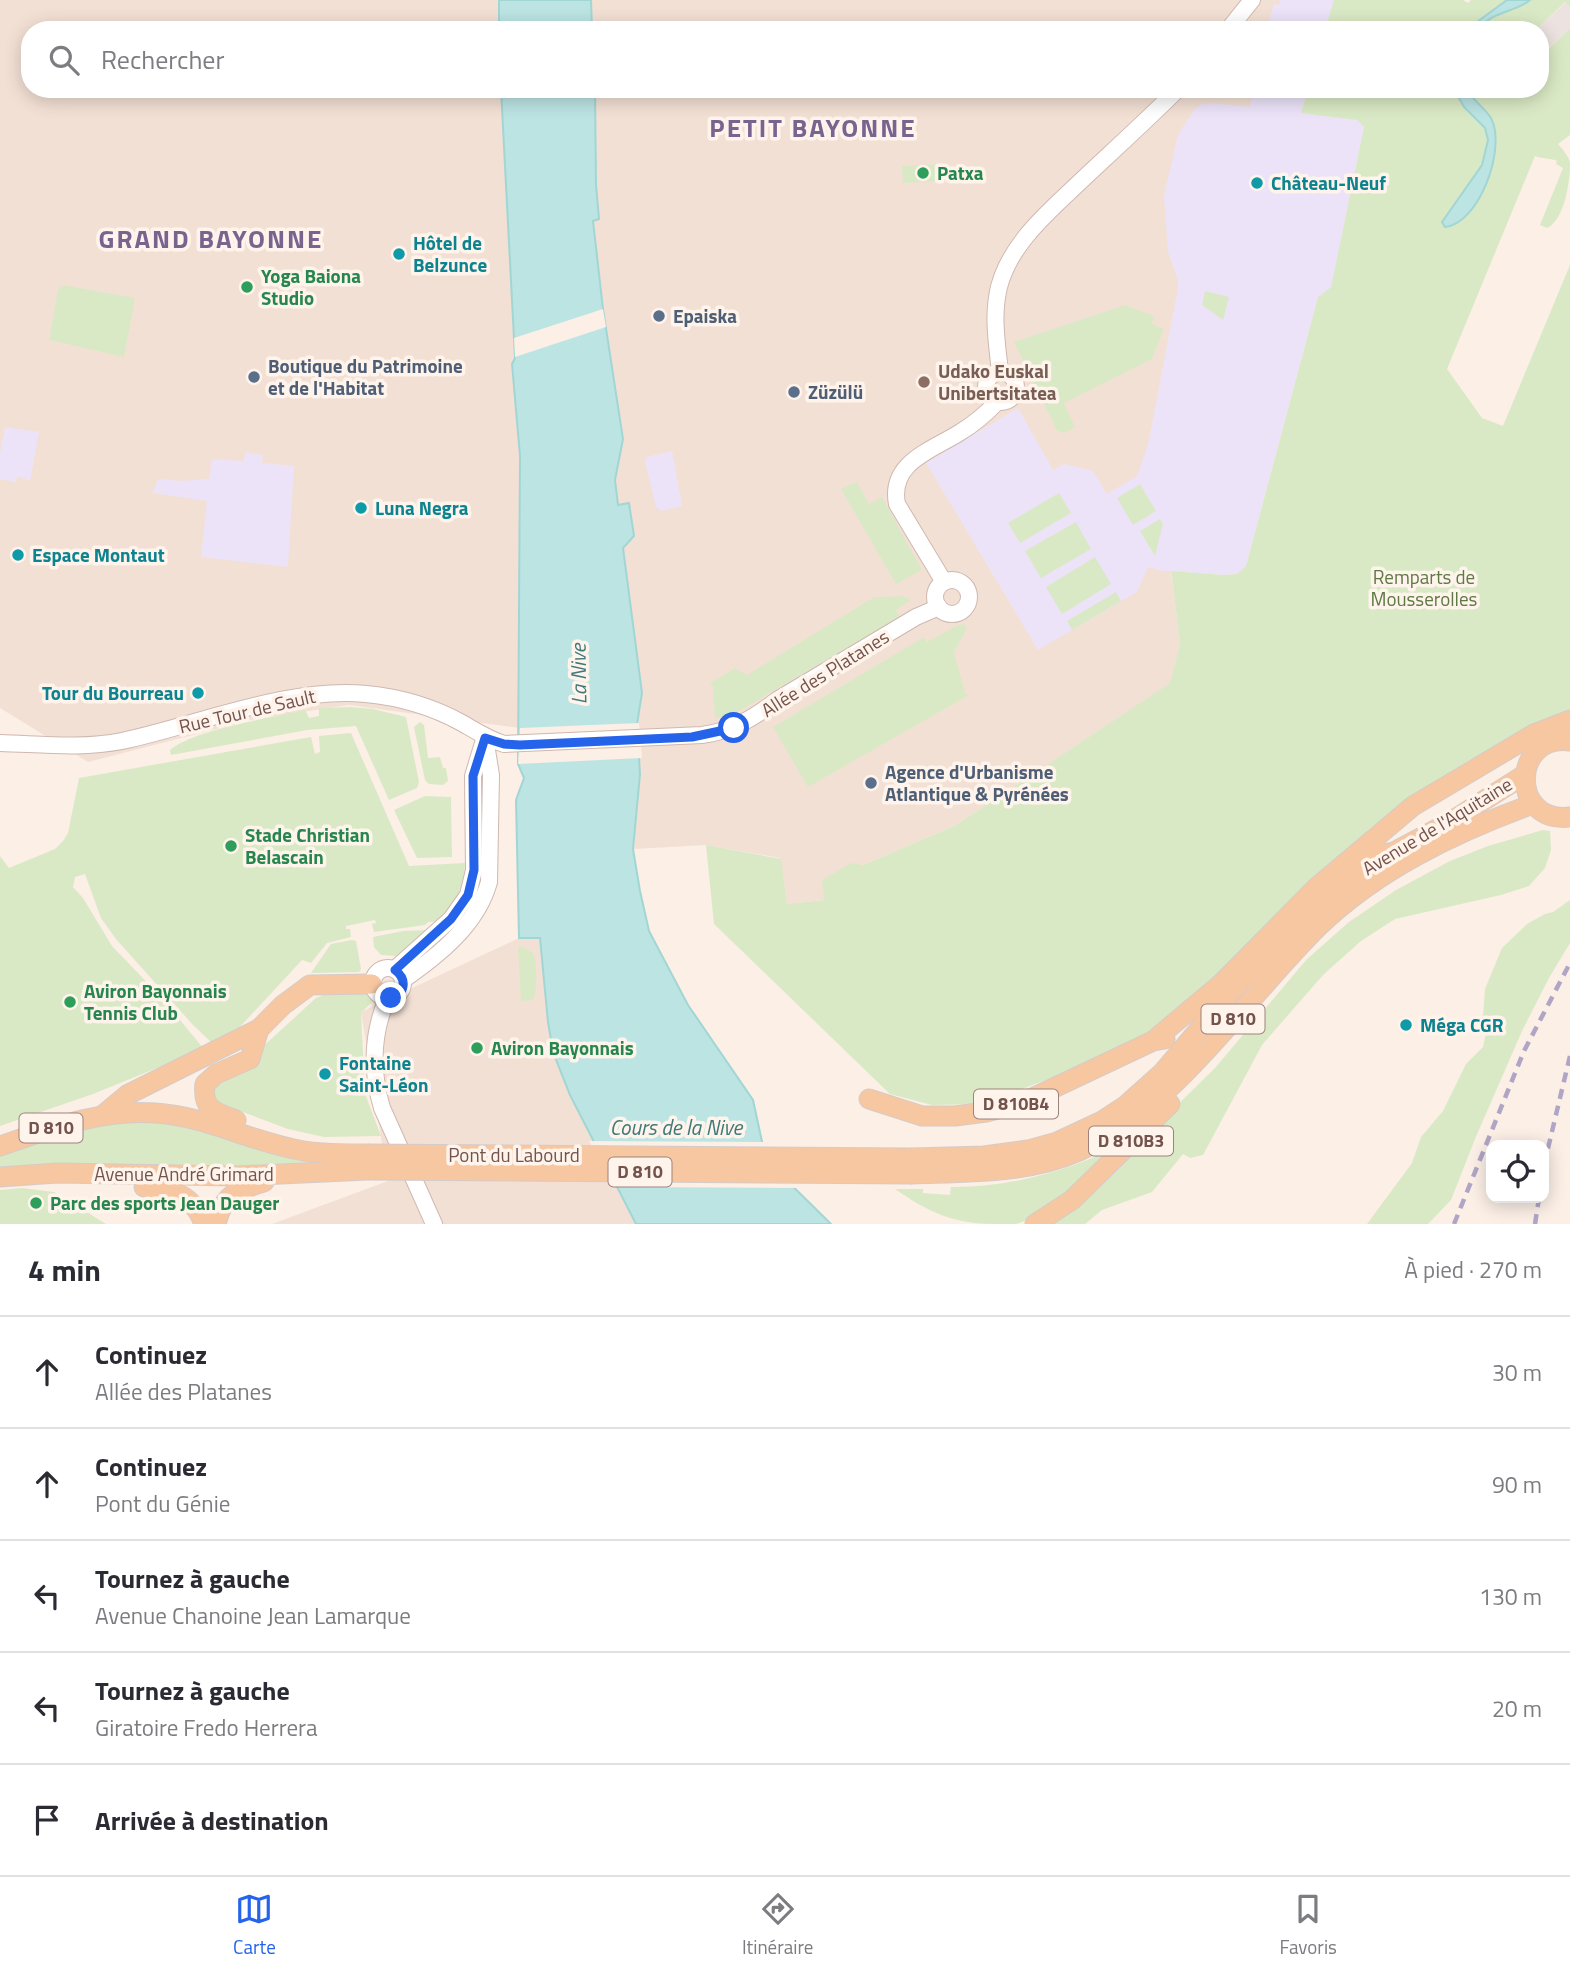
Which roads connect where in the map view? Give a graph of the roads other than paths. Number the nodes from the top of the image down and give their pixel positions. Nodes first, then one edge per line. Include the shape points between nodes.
1 (1252, 0) edge
2 (1235, 21) edge
3 (1169, 98) edge
4 (1000, 372) junction
5 (996, 402) junction
6 (944, 582) junction
7 (939, 607) junction
8 (1570, 720) edge
9 (485, 738) junction
10 (1570, 741) edge
11 (0, 743) edge
12 (520, 745) joint
13 (1524, 775) junction
14 (1424, 800) junction
15 (1533, 804) junction
16 (1570, 817) edge
17 (1382, 854) junction
18 (399, 975) junction
19 (372, 984) junction
20 (387, 999) junction
21 (1223, 1001) junction
22 (258, 1029) junction
23 (1153, 1041) junction
24 (1210, 1044) junction
25 (869, 1099) dead end
26 (103, 1115) junction
27 (266, 1142) junction
28 (0, 1146) edge
29 (368, 1162) junction
30 (912, 1166) junction
31 (57, 1173) junction
32 (299, 1173) junction
33 (0, 1177) edge
34 (434, 1223) edge
35 (204, 1224) edge
36 (216, 1224) edge
37 (1035, 1224) edge

1 - 2 street
3 - 4 street via 1056,205 1013,255 1000,285 994,325
4 - 5 street via 990,377 986,387
4 - 5 street via 1010,375 1017,388 1008,401
5 - 6 street, Allée des Platanes via 975,423 916,457 900,474 894,490 897,504
6 - 7 street via 936,593
6 - 7 street, Allée des Platanes via 962,583 968,601 955,613
7 - 12 street, Allée des Platanes via 734,728 668,738
8 - 14 main road via 1534,734
9 - 11 street, Rue Tour de Sault via 461,723 407,702 332,693 105,744
9 - 12 street, Rue Tour de Sault
9 - 18 street via 491,775 489,882 484,899 467,926 420,968
10 - 13 main road via 1549,743 1537,750
13 - 15 main road
13 - 17 main road, Avenue de l'Aquitaine / D 810 via 1450,822
14 - 17 main road via 1399,839
14 - 23 main road via 1317,887 1222,983
15 - 16 main road via 1551,816
15 - 24 main road, Avenue de l'Aquitaine / D 810 via 1482,823 1362,891 1320,926
17 - 21 main road, Avenue de l'Aquitaine / D 810 via 1304,918
18 - 19 street via 390,968 380,970
18 - 20 street via 400,993
19 - 20 street via 375,992
19 - 22 main road via 310,985 282,1004
20 - 34 street via 375,1041 377,1091
21 - 23 main road, D 810B4 via 1210,1005 1164,1039
21 - 30 main road, Avenue de l'Aquitaine / D 810 via 1146,1088 1082,1132 1028,1150
22 - 26 main road via 127,1095
22 - 27 main road via 250,1059 208,1078 204,1091 214,1112 259,1128
23 - 25 main road, D 810B4 via 1024,1101 986,1112 922,1116
24 - 30 main road, Avenue de l'Aquitaine / D 810 via 1146,1109 1077,1151 1000,1171
24 - 37 main road, D 810B3 via 1196,1074 1176,1099 1072,1200
26 - 27 main road, Avenue André Grimard / D 810 via 172,1114
26 - 28 main road, Avenue André Grimard / D 810
27 - 29 main road, Avenue André Grimard / D 810
29 - 30 main road, Pont du Labourd / D 810, bridge
29 - 32 main road, Avenue André Grimard / D 810
31 - 32 main road, Avenue André Grimard / D 810
31 - 33 main road, Avenue André Grimard / D 810
31 - 35 main road via 116,1186 163,1187 195,1205
32 - 36 main road via 231,1194

